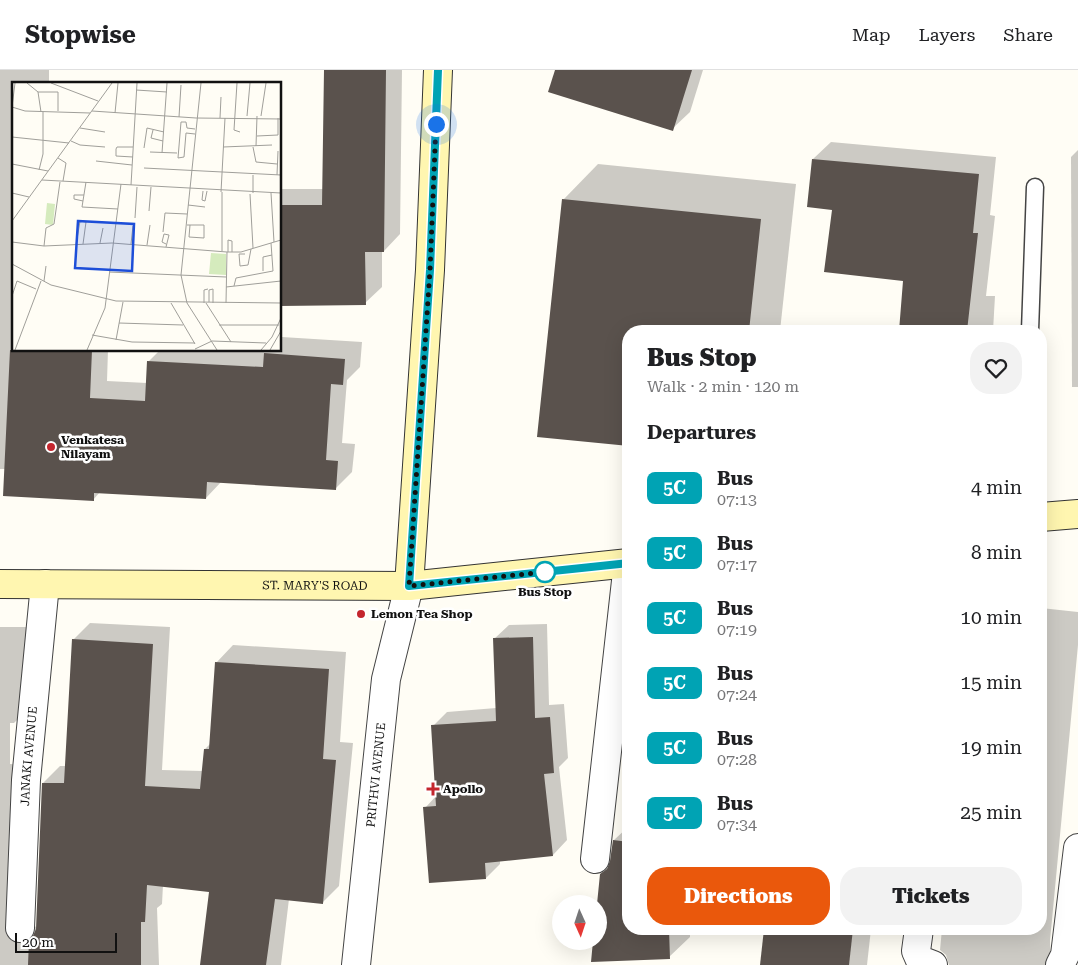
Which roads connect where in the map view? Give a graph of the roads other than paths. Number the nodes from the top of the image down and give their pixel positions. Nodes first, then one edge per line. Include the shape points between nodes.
1 (438, 70) edge
2 (1035, 187) dead end
3 (1030, 325) edge
4 (1078, 514) edge
5 (1047, 517) edge
6 (622, 564) edge
7 (0, 584) edge
8 (45, 584) junction
9 (409, 586) junction
10 (622, 624) edge
11 (1078, 848) edge
12 (595, 859) dead end
13 (20, 928) dead end
14 (918, 935) edge
15 (356, 965) edge
16 (933, 965) edge
17 (1060, 965) edge

1 - 9 main road via 430,270
2 - 3 lane
4 - 5 main road
6 - 9 main road, ST. MARY'S ROAD
7 - 8 main road, ST. MARY'S ROAD
8 - 9 main road, ST. MARY'S ROAD
8 - 13 street, JANAKI AVENUE via 26,780
9 - 15 street, PRITHVI AVENUE via 386,679
10 - 12 street
11 - 17 street via 1065,955
14 - 16 street via 916,951 920,960

